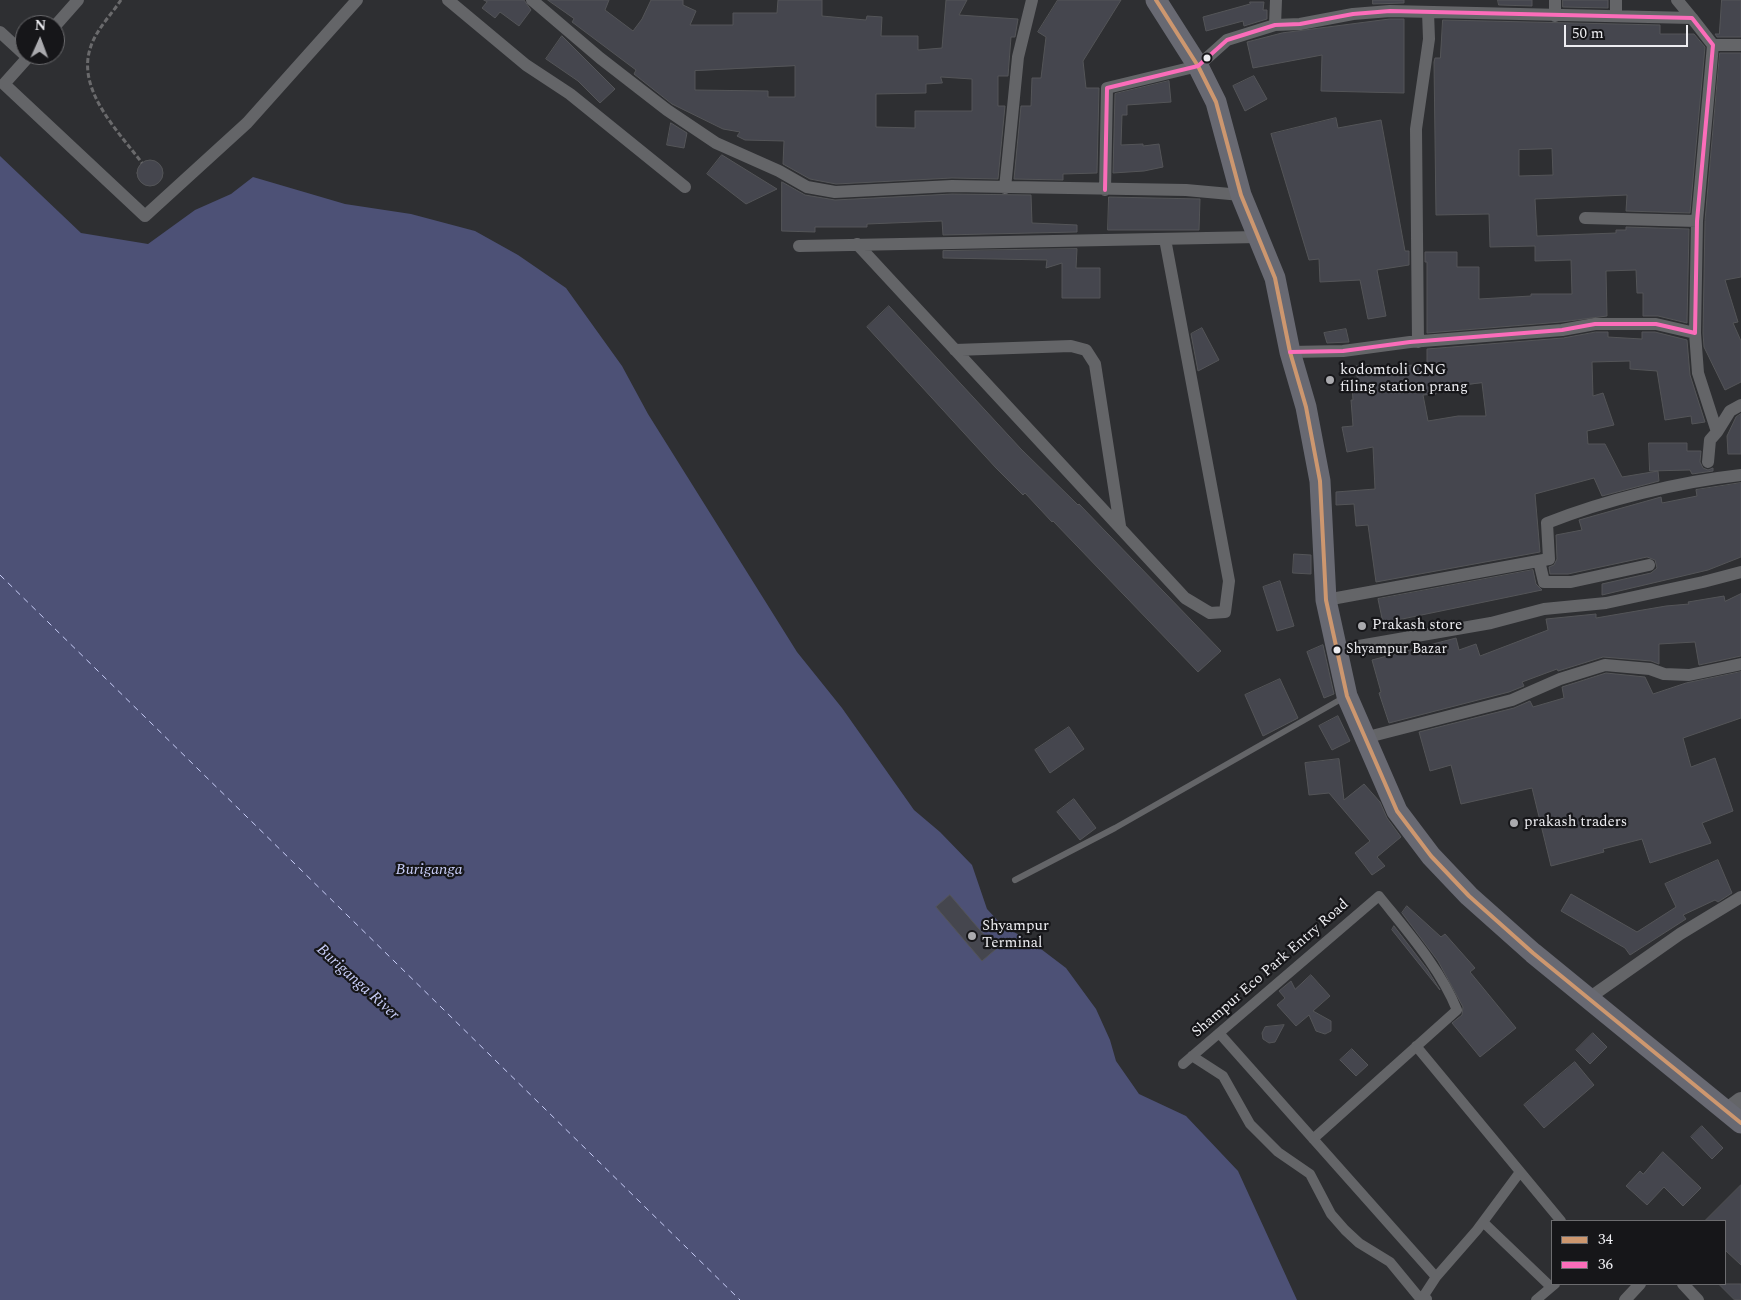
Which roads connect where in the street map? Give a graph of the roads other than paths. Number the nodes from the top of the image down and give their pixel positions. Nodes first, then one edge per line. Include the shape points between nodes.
1 (78, 0) edge
2 (357, 0) edge
3 (448, 0) edge
4 (532, 0) edge
5 (1032, 0) edge
6 (1156, 0) edge
7 (1276, 0) edge
8 (1555, 0) edge
9 (1616, 0) edge
10 (1677, 0) edge
11 (1434, 8) edge
12 (65, 15) edge
13 (1554, 16) junction
14 (1616, 16) junction
15 (1692, 18) junction
16 (1275, 25) junction
17 (0, 32) edge
18 (15, 45) edge
19 (1713, 45) junction
20 (1741, 45) edge
21 (20, 65) edge
22 (1198, 66) junction
23 (685, 187) dead end
24 (1006, 188) junction
25 (1105, 190) junction
26 (1241, 195) junction
27 (1585, 218) dead end
28 (1697, 221) junction
29 (1258, 237) junction
30 (1165, 239) junction
31 (857, 244) junction
32 (799, 246) dead end
33 (1695, 333) junction
34 (1418, 342) junction
35 (954, 350) junction
36 (1290, 352) junction
37 (1741, 404) edge
38 (1716, 432) junction
39 (1708, 462) dead end
40 (1741, 475) edge
41 (1120, 526) junction
42 (1539, 561) junction
43 (1648, 565) dead end
44 (1741, 572) edge
45 (1326, 600) junction
46 (1336, 650) junction
47 (1741, 664) edge
48 (1347, 696) junction
49 (1364, 738) junction
50 (1015, 880) dead end
51 (1741, 897) edge
52 (1589, 998) junction
53 (1219, 1033) junction
54 (1416, 1046) junction
55 (1192, 1056) junction
56 (1182, 1064) dead end
57 (1737, 1112) edge
58 (1313, 1139) junction
59 (1520, 1172) junction
60 (1560, 1220) edge
61 (1483, 1222) junction
62 (1436, 1277) junction
63 (1551, 1283) edge
64 (1553, 1285) edge
65 (1639, 1285) edge
66 (1684, 1285) edge
67 (1424, 1299) edge
68 (1536, 1300) edge
69 (1624, 1300) edge
70 (1698, 1300) edge

1 - 12 street
2 - 21 street via 247,123 145,216 4,84
3 - 23 street via 526,65 570,94
4 - 24 street via 667,110 716,143 807,187 835,192 952,186
5 - 24 street via 1018,56
6 - 22 highway
7 - 16 street
8 - 13 street
9 - 14 street
10 - 15 street
11 - 13 street
11 - 16 street via 1363,13
11 - 34 street via 1416,129
13 - 14 street
14 - 15 street
15 - 19 street
16 - 22 street via 1227,40
17 - 18 street
19 - 20 street
19 - 28 street
22 - 25 street via 1106,88
22 - 26 highway via 1216,102
24 - 25 street
25 - 26 street via 1186,190
26 - 29 highway
27 - 28 street
28 - 33 street
29 - 30 street
29 - 36 highway via 1275,278
30 - 31 street
30 - 41 street via 1229,581 1225,612 1210,613 1185,598
31 - 32 street
31 - 35 street
33 - 34 street via 1656,324 1595,324 1562,330
33 - 38 street via 1698,373
34 - 36 street via 1343,351
35 - 41 street
35 - 41 street via 1071,346 1086,350 1095,364
36 - 45 highway via 1306,407 1320,481
37 - 38 street via 1730,412
38 - 39 street via 1710,440
40 - 42 street via 1637,495 1580,510 1547,523 1549,559
42 - 43 street via 1544,582 1572,582
42 - 45 street
44 - 46 street via 1606,603 1544,609 1491,623
45 - 46 highway
46 - 48 highway
47 - 49 street via 1689,675 1605,665 1560,679 1512,700
48 - 49 highway
48 - 50 lane via 1115,828
49 - 52 highway via 1396,811 1431,856 1469,896
51 - 52 street via 1680,934
52 - 57 highway
53 - 54 street, Shampur Eco Park Entry Road via 1379,896 1450,992 1457,1010
53 - 55 street, Shampur Eco Park Entry Road
53 - 58 street
54 - 58 street
54 - 59 street
55 - 56 street, Shampur Eco Park Entry Road
55 - 67 street via 1223,1076 1250,1124 1278,1152 1310,1174 1331,1214 1345,1230 1390,1262
58 - 62 street
59 - 60 street
59 - 61 street
61 - 62 street
61 - 63 street
62 - 67 street
64 - 68 street
65 - 69 street
66 - 70 street

